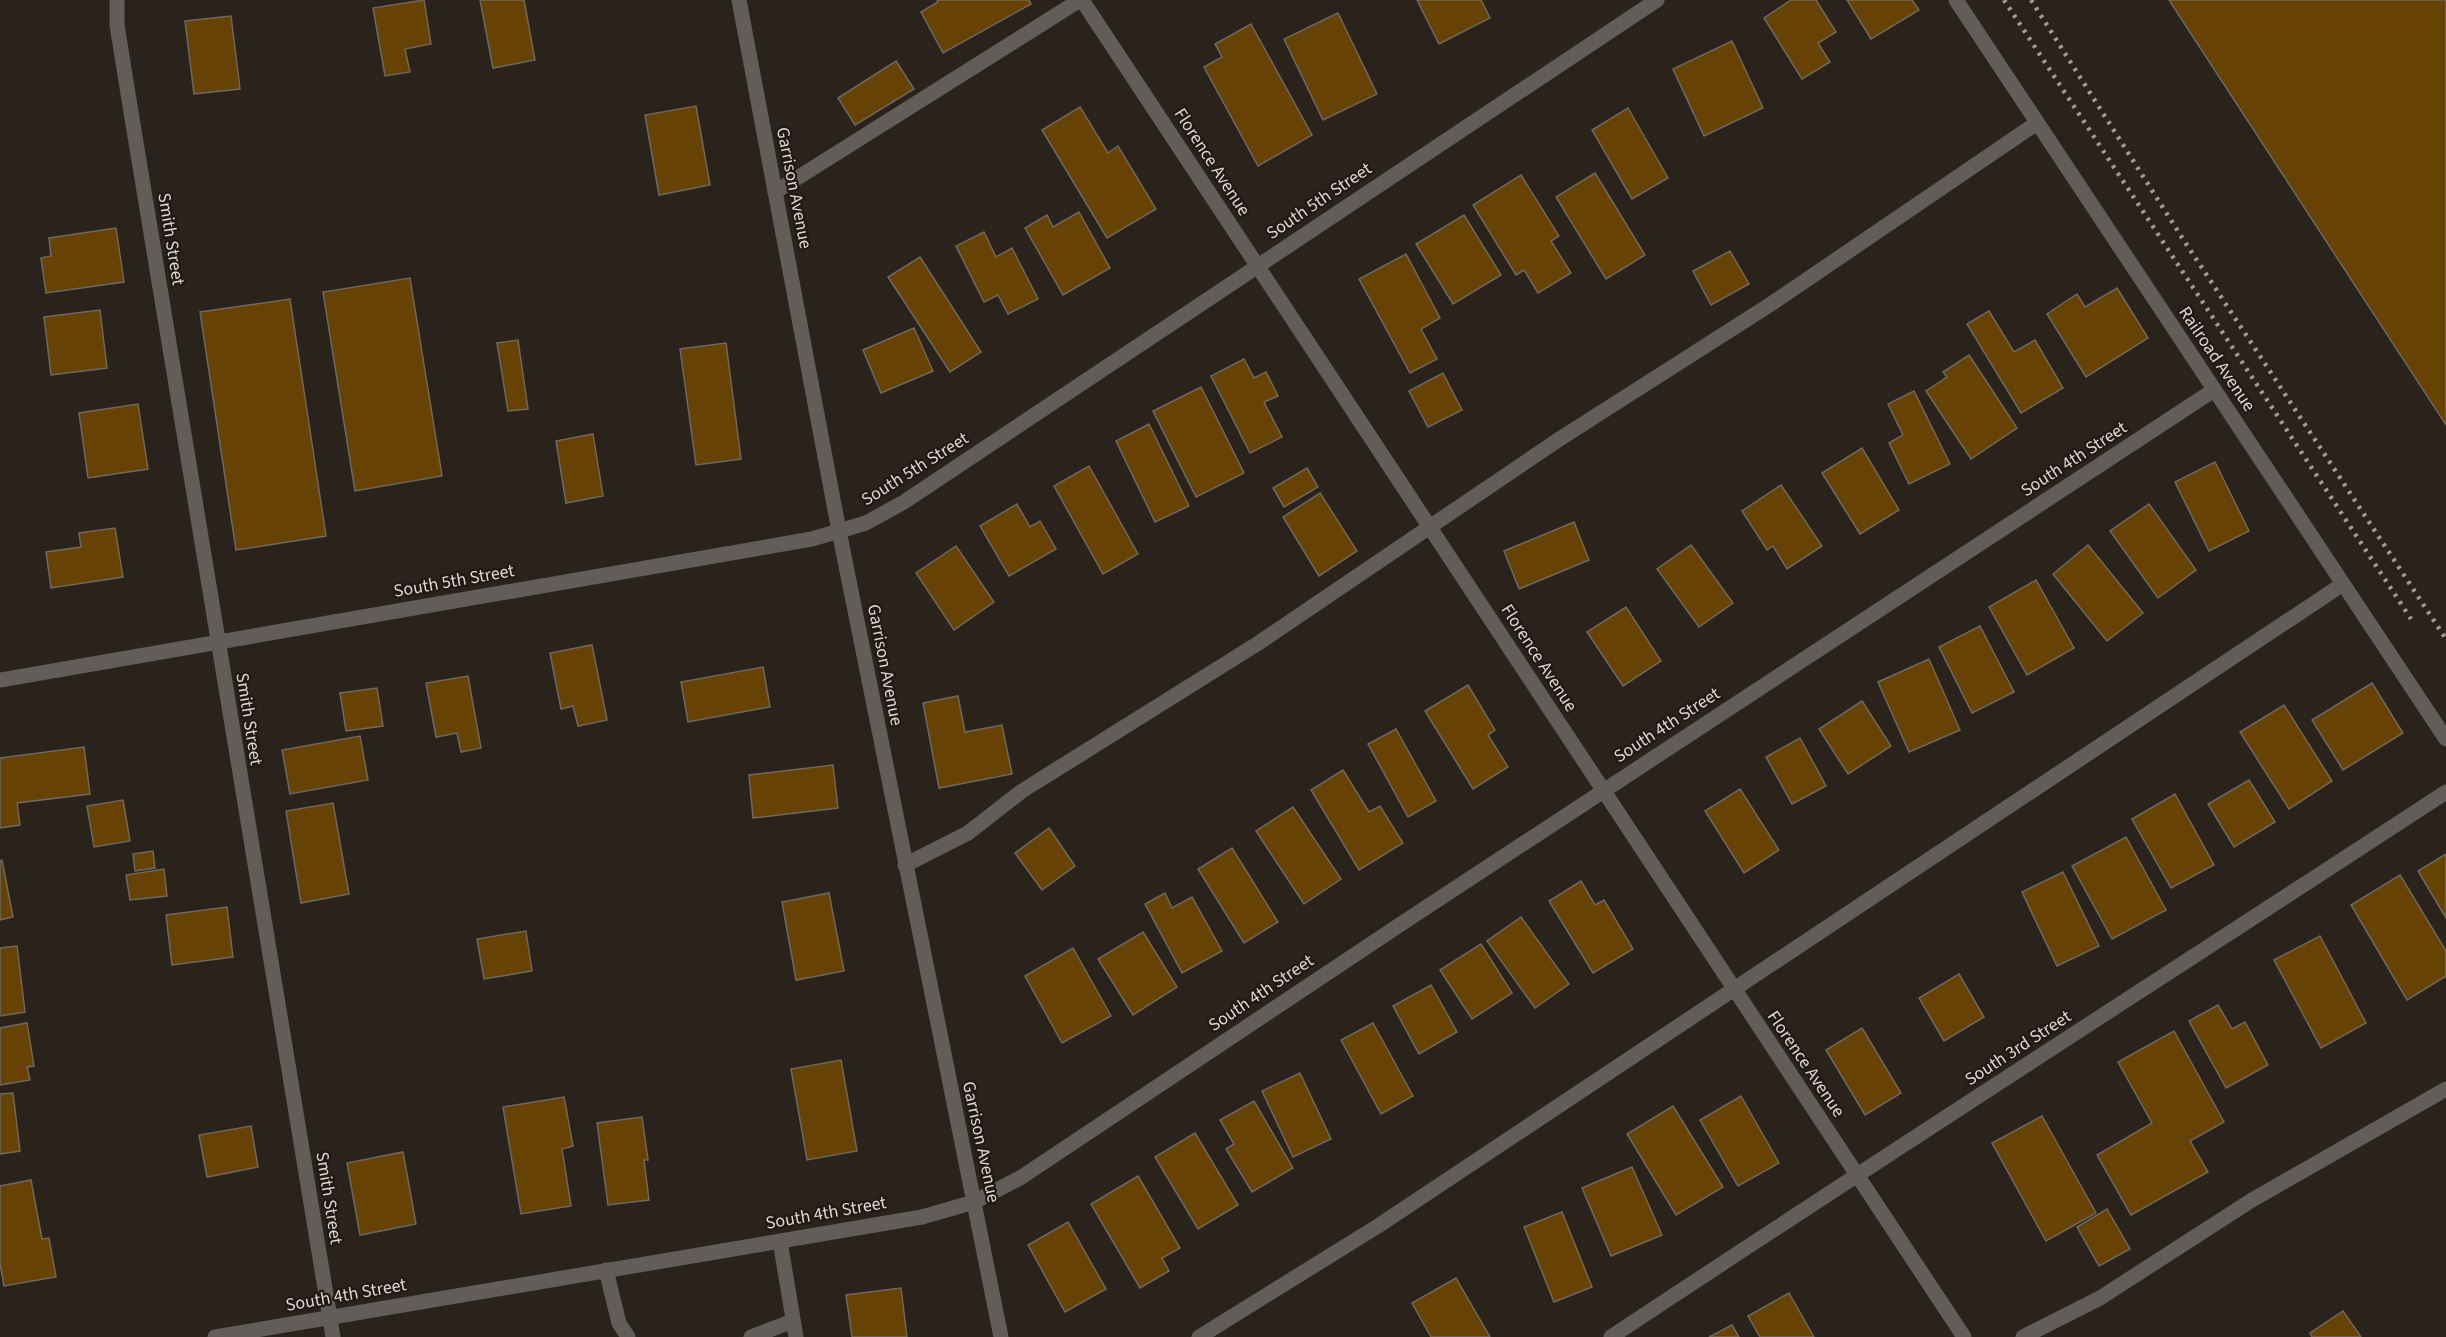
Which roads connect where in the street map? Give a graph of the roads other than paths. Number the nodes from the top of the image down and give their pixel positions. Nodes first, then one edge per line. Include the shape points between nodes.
1 (117, 0) edge
2 (739, 0) edge
3 (1081, 0) edge
4 (1657, 0) edge
5 (1956, 0) edge
6 (2037, 123) junction
7 (775, 192) junction
8 (1258, 266) junction
9 (2214, 390) junction
10 (1429, 527) junction
11 (839, 531) junction
12 (2343, 584) junction
13 (217, 642) junction
14 (0, 680) edge
15 (2446, 739) edge
16 (1604, 790) junction
17 (2446, 792) edge
18 (905, 865) junction
19 (1733, 988) junction
20 (2446, 1089) edge
21 (1856, 1174) junction
22 (974, 1202) junction
23 (780, 1241) junction
24 (606, 1270) junction
25 (329, 1317) junction
26 (793, 1321) junction
27 (215, 1337) edge
28 (333, 1337) edge
29 (628, 1337) edge
30 (751, 1337) edge
31 (796, 1337) edge
32 (1001, 1337) edge
33 (1199, 1337) edge
34 (1611, 1337) edge
35 (1964, 1337) edge
36 (2023, 1337) edge

1 - 13 street, Smith Street via 117,25
2 - 7 street, Garrison Avenue
3 - 7 street
3 - 8 street, Florence Avenue
4 - 8 street, South 5th Street
5 - 6 street, Railroad Avenue
6 - 9 street, Railroad Avenue
6 - 10 street via 1771,304
7 - 11 street, Garrison Avenue
8 - 10 street, Florence Avenue
8 - 11 street, South 5th Street via 904,502 866,523
9 - 12 street, Railroad Avenue
9 - 16 street, South 4th Street
10 - 16 street, Florence Avenue
10 - 18 street via 1257,644 1022,791 968,833
11 - 13 street, South 5th Street via 801,541
11 - 18 street, Garrison Avenue
12 - 15 street, Railroad Avenue
12 - 19 street
13 - 14 street, South 5th Street
13 - 25 street, Smith Street
16 - 19 street, Florence Avenue
16 - 22 street, South 4th Street via 1020,1178
17 - 21 street, South 3rd Street
18 - 22 street, Garrison Avenue
19 - 21 street, Florence Avenue
19 - 33 street via 1378,1226
20 - 36 street via 2252,1200 2100,1298
21 - 34 street, South 3rd Street
21 - 35 street, Florence Avenue
22 - 23 street, South 4th Street via 922,1217
22 - 32 street, Garrison Avenue
23 - 24 street, South 4th Street
23 - 26 street
24 - 25 street, South 4th Street
24 - 29 street via 619,1323
25 - 27 street, South 4th Street
25 - 28 street, Smith Street
26 - 30 street
26 - 31 street

